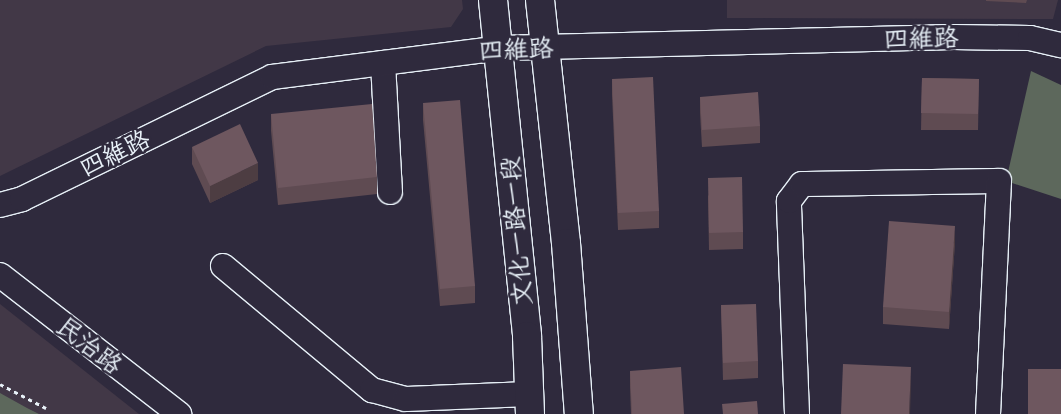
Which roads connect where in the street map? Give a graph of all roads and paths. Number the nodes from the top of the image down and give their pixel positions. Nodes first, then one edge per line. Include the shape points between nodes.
1 (493, 0) edge
2 (540, 0) edge
3 (1061, 45) edge
4 (500, 48) junction
5 (546, 49) junction
6 (383, 63) junction
7 (390, 192) dead end
8 (0, 205) edge
9 (223, 266) dead end
10 (0, 275) edge
11 (0, 384) edge
12 (530, 404) edge
13 (46, 408) dead end
14 (179, 414) edge
15 (579, 414) edge
16 (797, 414) edge
17 (988, 414) edge

1 - 4 main road, 文化一路一段
2 - 5 main road, 文化一路一段
3 - 5 street, 四維路 via 1030,38 954,37
4 - 5 street, 四維路
4 - 6 street, 四維路
4 - 12 main road, 文化一路一段 via 527,336
5 - 15 main road, 文化一路一段
6 - 7 street
6 - 8 street, 四維路 via 272,77 22,199
9 - 12 street via 372,390 406,399
10 - 14 street, 民治路
11 - 13 path
16 - 17 street via 789,201 802,184 999,181

